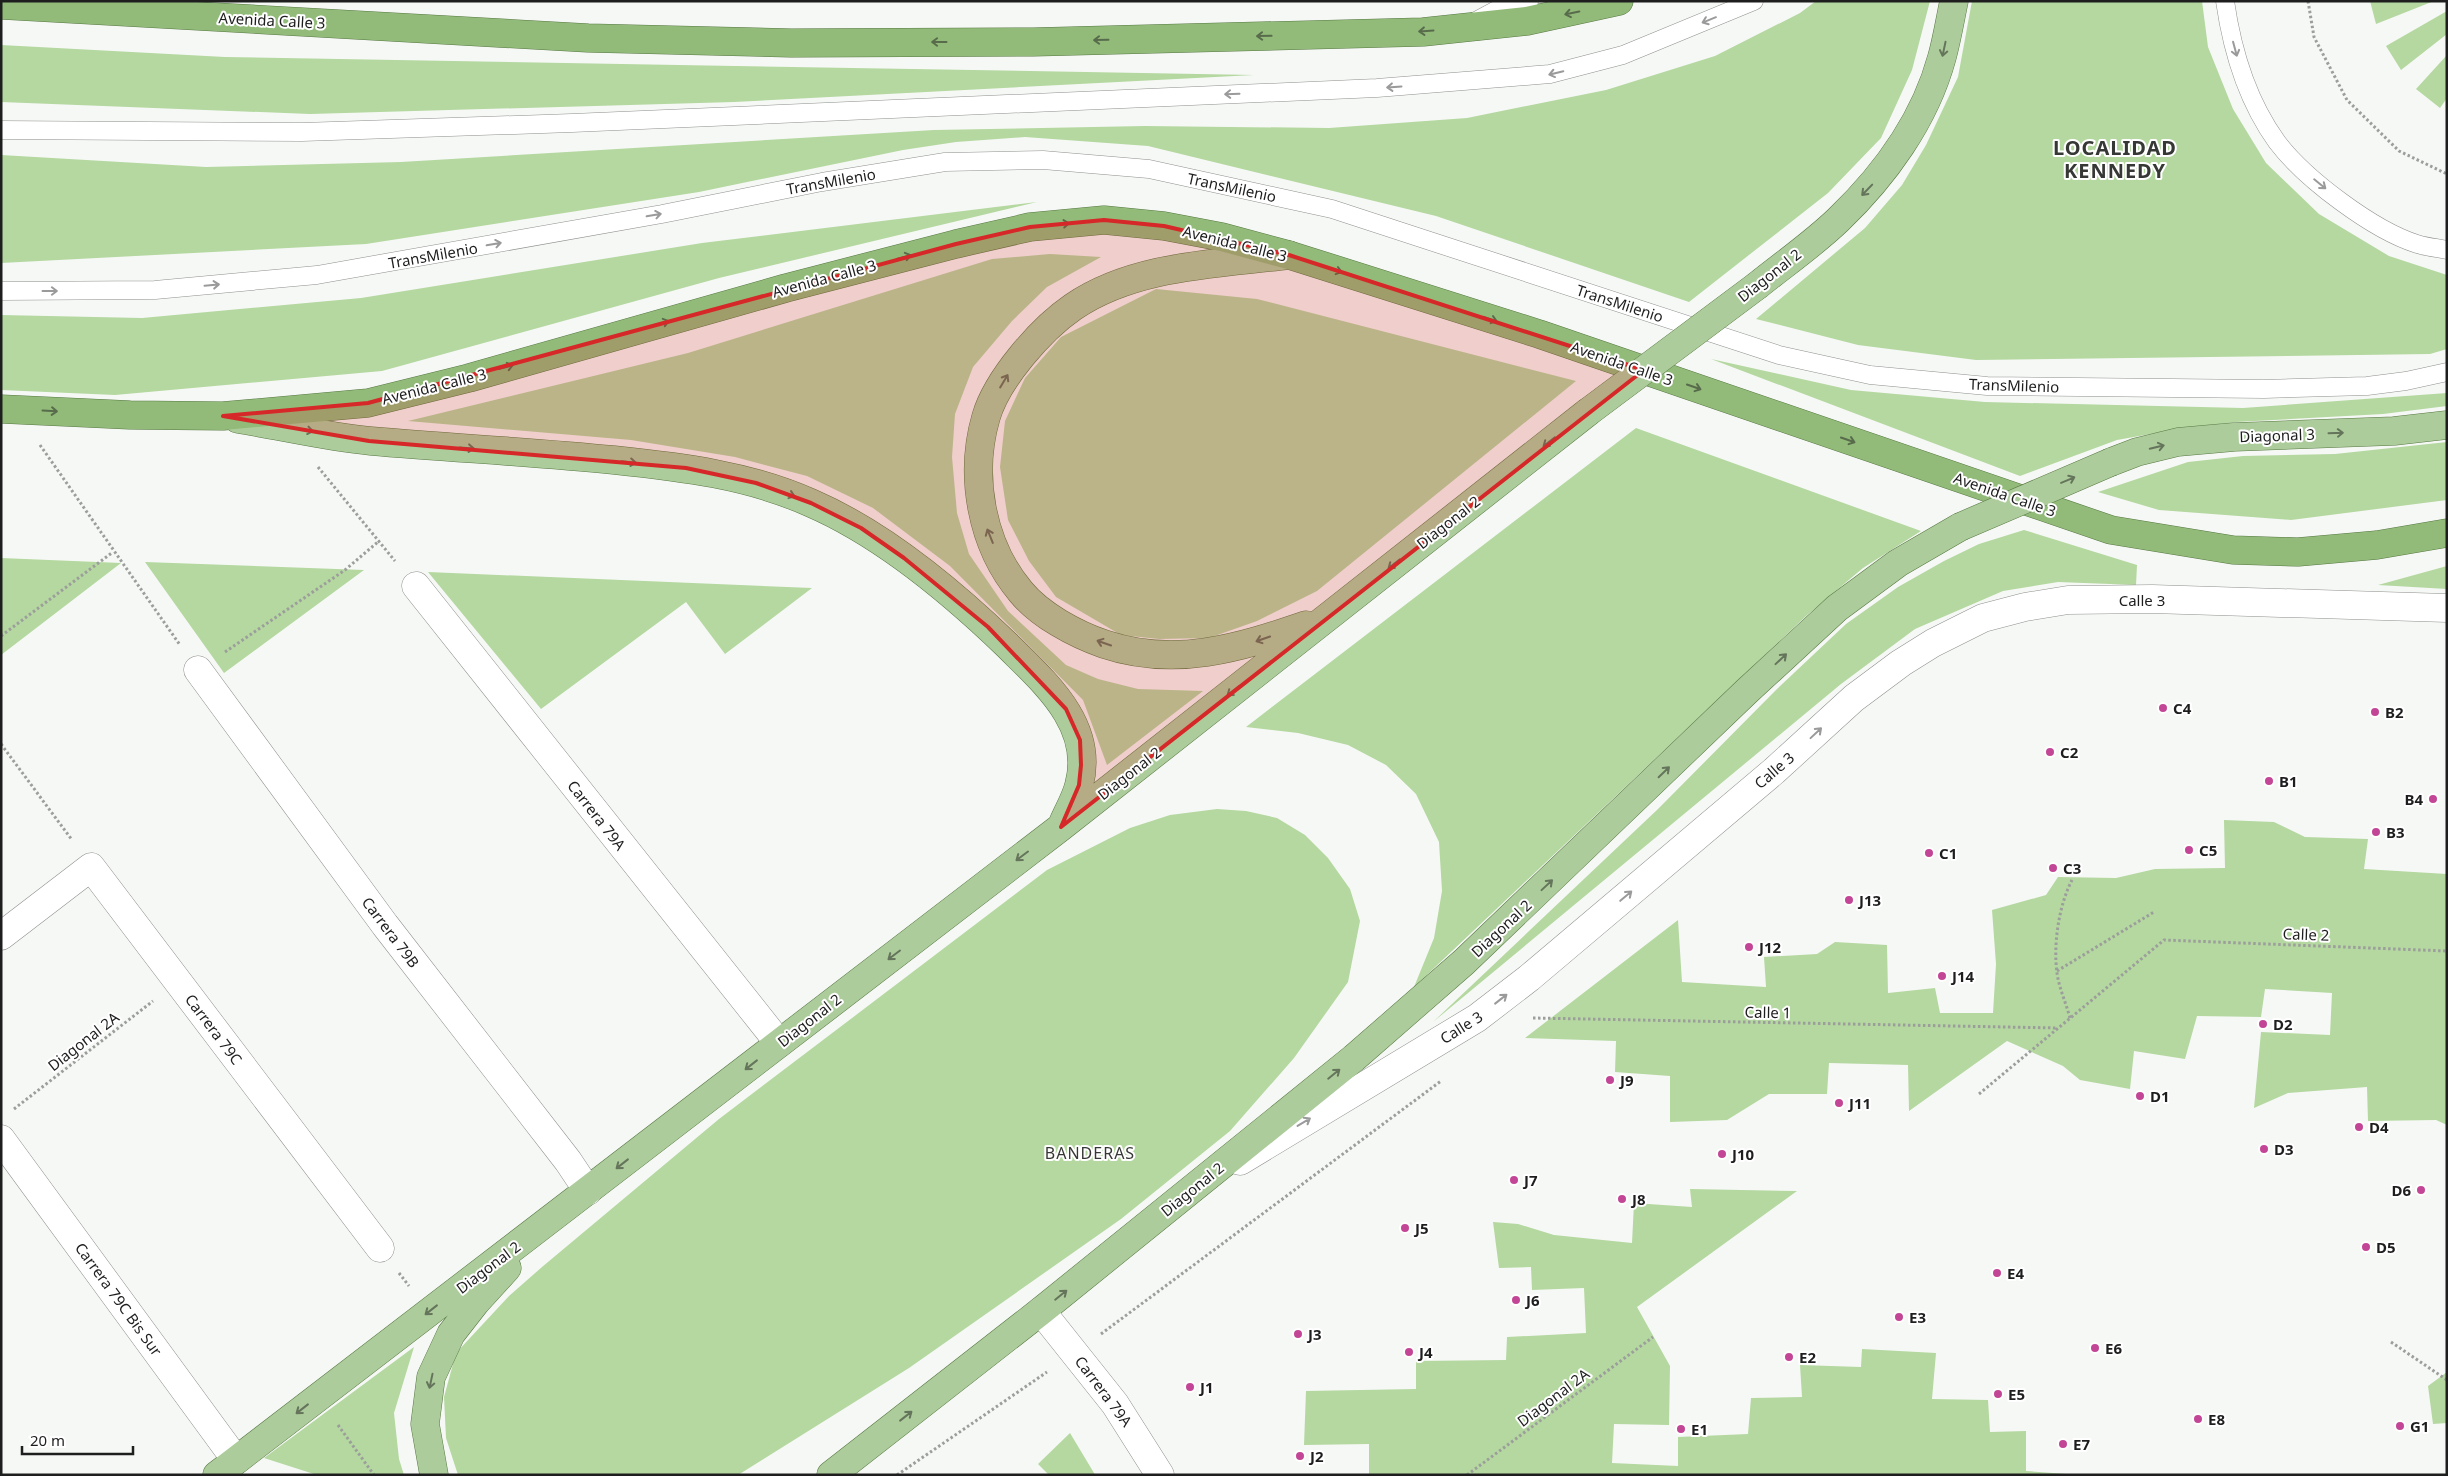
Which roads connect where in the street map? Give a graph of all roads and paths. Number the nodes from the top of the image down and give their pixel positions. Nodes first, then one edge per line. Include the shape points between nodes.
1 (1524, 1) edge
2 (1619, 1) edge
3 (1754, 1) edge
4 (1954, 1) edge
5 (2225, 1) edge
6 (2308, 1) edge
7 (1, 5) edge
8 (1474, 27) junction
9 (1, 130) edge
10 (2447, 174) edge
11 (2447, 250) edge
12 (1289, 255) junction
13 (1, 291) edge
14 (2447, 372) edge
15 (1, 409) edge
16 (223, 416) junction
17 (2447, 425) edge
18 (39, 444) dead end
19 (2111, 462) joint
20 (316, 466) dead end
21 (2447, 533) edge
22 (379, 541) junction
23 (113, 552) junction
24 (416, 586) joint
25 (2447, 608) edge
26 (1326, 618) junction
27 (1, 636) edge
28 (198, 670) junction
29 (1, 744) edge
30 (1061, 827) junction
31 (91, 867) junction
32 (2072, 880) dead end
33 (2154, 912) dead end
34 (1, 936) edge
35 (2447, 951) edge
36 (2057, 971) junction
37 (178, 982) junction
38 (1478, 1018) junction
39 (2070, 1018) junction
40 (2058, 1028) junction
41 (779, 1044) junction
42 (1443, 1080) dead end
43 (1979, 1094) dead end
44 (9, 1113) dead end
45 (1, 1139) edge
46 (588, 1191) junction
47 (1188, 1193) junction
48 (553, 1217) junction
49 (380, 1248) joint
50 (1041, 1311) junction
51 (429, 1312) junction
52 (1653, 1336) dead end
53 (2391, 1342) dead end
54 (1076, 1353) junction
55 (2447, 1380) edge
56 (333, 1418) dead end
57 (867, 1446) junction
58 (226, 1467) edge
59 (374, 1475) edge
60 (434, 1475) edge
61 (813, 1475) edge
62 (831, 1475) edge
63 (896, 1475) edge
64 (1160, 1475) edge
65 (1467, 1475) edge

1 - 8 street
2 -> 8 highway, Avenida Calle 3 via 1536,19
3 -> 9 lane via 1623,55 1550,74 1377,88 572,124 302,132
4 -> 26 main road, Diagonal 2, bridge via 1942,58 1905,139 1874,183 1837,221
5 -> 11 lane via 2239,66 2261,116 2302,170 2344,204 2383,228 2416,244
6 - 10 path via 2314,38 2348,100 2399,151
8 -> 7 highway, Avenida Calle 3 via 1423,32 1033,42 791,44 588,38
16 -> 12 highway, Avenida Calle 3 via 368,402 469,378 796,286 1030,227 1104,220 1164,226
12 -> 21 highway, Avenida Calle 3 via 1538,334 2111,530 2233,550 2298,552 2377,545
26 -> 12 main road via 1252,644 1206,654 1174,655 1104,644 1045,613 1021,592 988,534 979,491 979,446 986,415 1006,377 1037,339 1074,306 1116,286 1164,272
13 -> 14 lane, TransMilenio via 155,290 317,275 945,162 1043,160 1149,169 1332,209 1779,355 1870,375 1987,386 2264,389 2367,386
15 -> 16 highway, Avenida Calle 3
16 -> 30 main road via 368,441 552,454 686,468 756,483 811,502 860,528 904,558 988,627 1041,678 1066,709 1080,740 1081,764 1079,785
19 -> 17 main road, Diagonal 3 via 2178,442 2394,431
18 - 23 path
47 -> 19 main road, Diagonal 2, bridge via 1354,1058 1464,962 1837,608 1898,563 1960,527
20 - 22 path
22 - 24 path
22 - 28 path via 345,570
23 - 27 path
23 - 28 path
24 - 41 street, Carrera 79A
38 -> 25 street, Calle 3 via 1774,771 1854,698 1933,643 1984,618 2068,600 2152,599
26 -> 30 main road, Diagonal 2
28 - 46 street, Carrera 79B via 385,925
29 - 31 path
30 -> 41 main road, Diagonal 2
31 - 34 street
31 - 37 street, Carrera 79C
32 - 36 path via 2061,913
33 - 36 path
35 - 39 path, Calle 2 via 2164,940
36 - 39 path
37 - 44 path, Diagonal 2A
37 - 49 street, Carrera 79C
38 - 40 path, Calle 1
47 -> 38 street, Calle 3
39 - 40 path
40 - 43 path
41 -> 46 main road, Diagonal 2
42 - 54 path
45 - 58 street, Carrera 79C Bis Sur
46 - 48 main road, Diagonal 2
50 -> 47 main road, Diagonal 2
48 -> 51 main road, Diagonal 2
48 -> 60 main road via 451,1334 431,1377 425,1424
49 - 51 path
50 - 54 street, Carrera 79A
57 -> 50 main road, Diagonal 2
51 -> 58 main road, Diagonal 2
52 - 65 path, Diagonal 2A
53 - 55 path
54 - 63 path
54 - 64 street, Carrera 79A via 1115,1404
56 - 59 path
57 - 61 main road
57 - 62 main road, Diagonal 2

